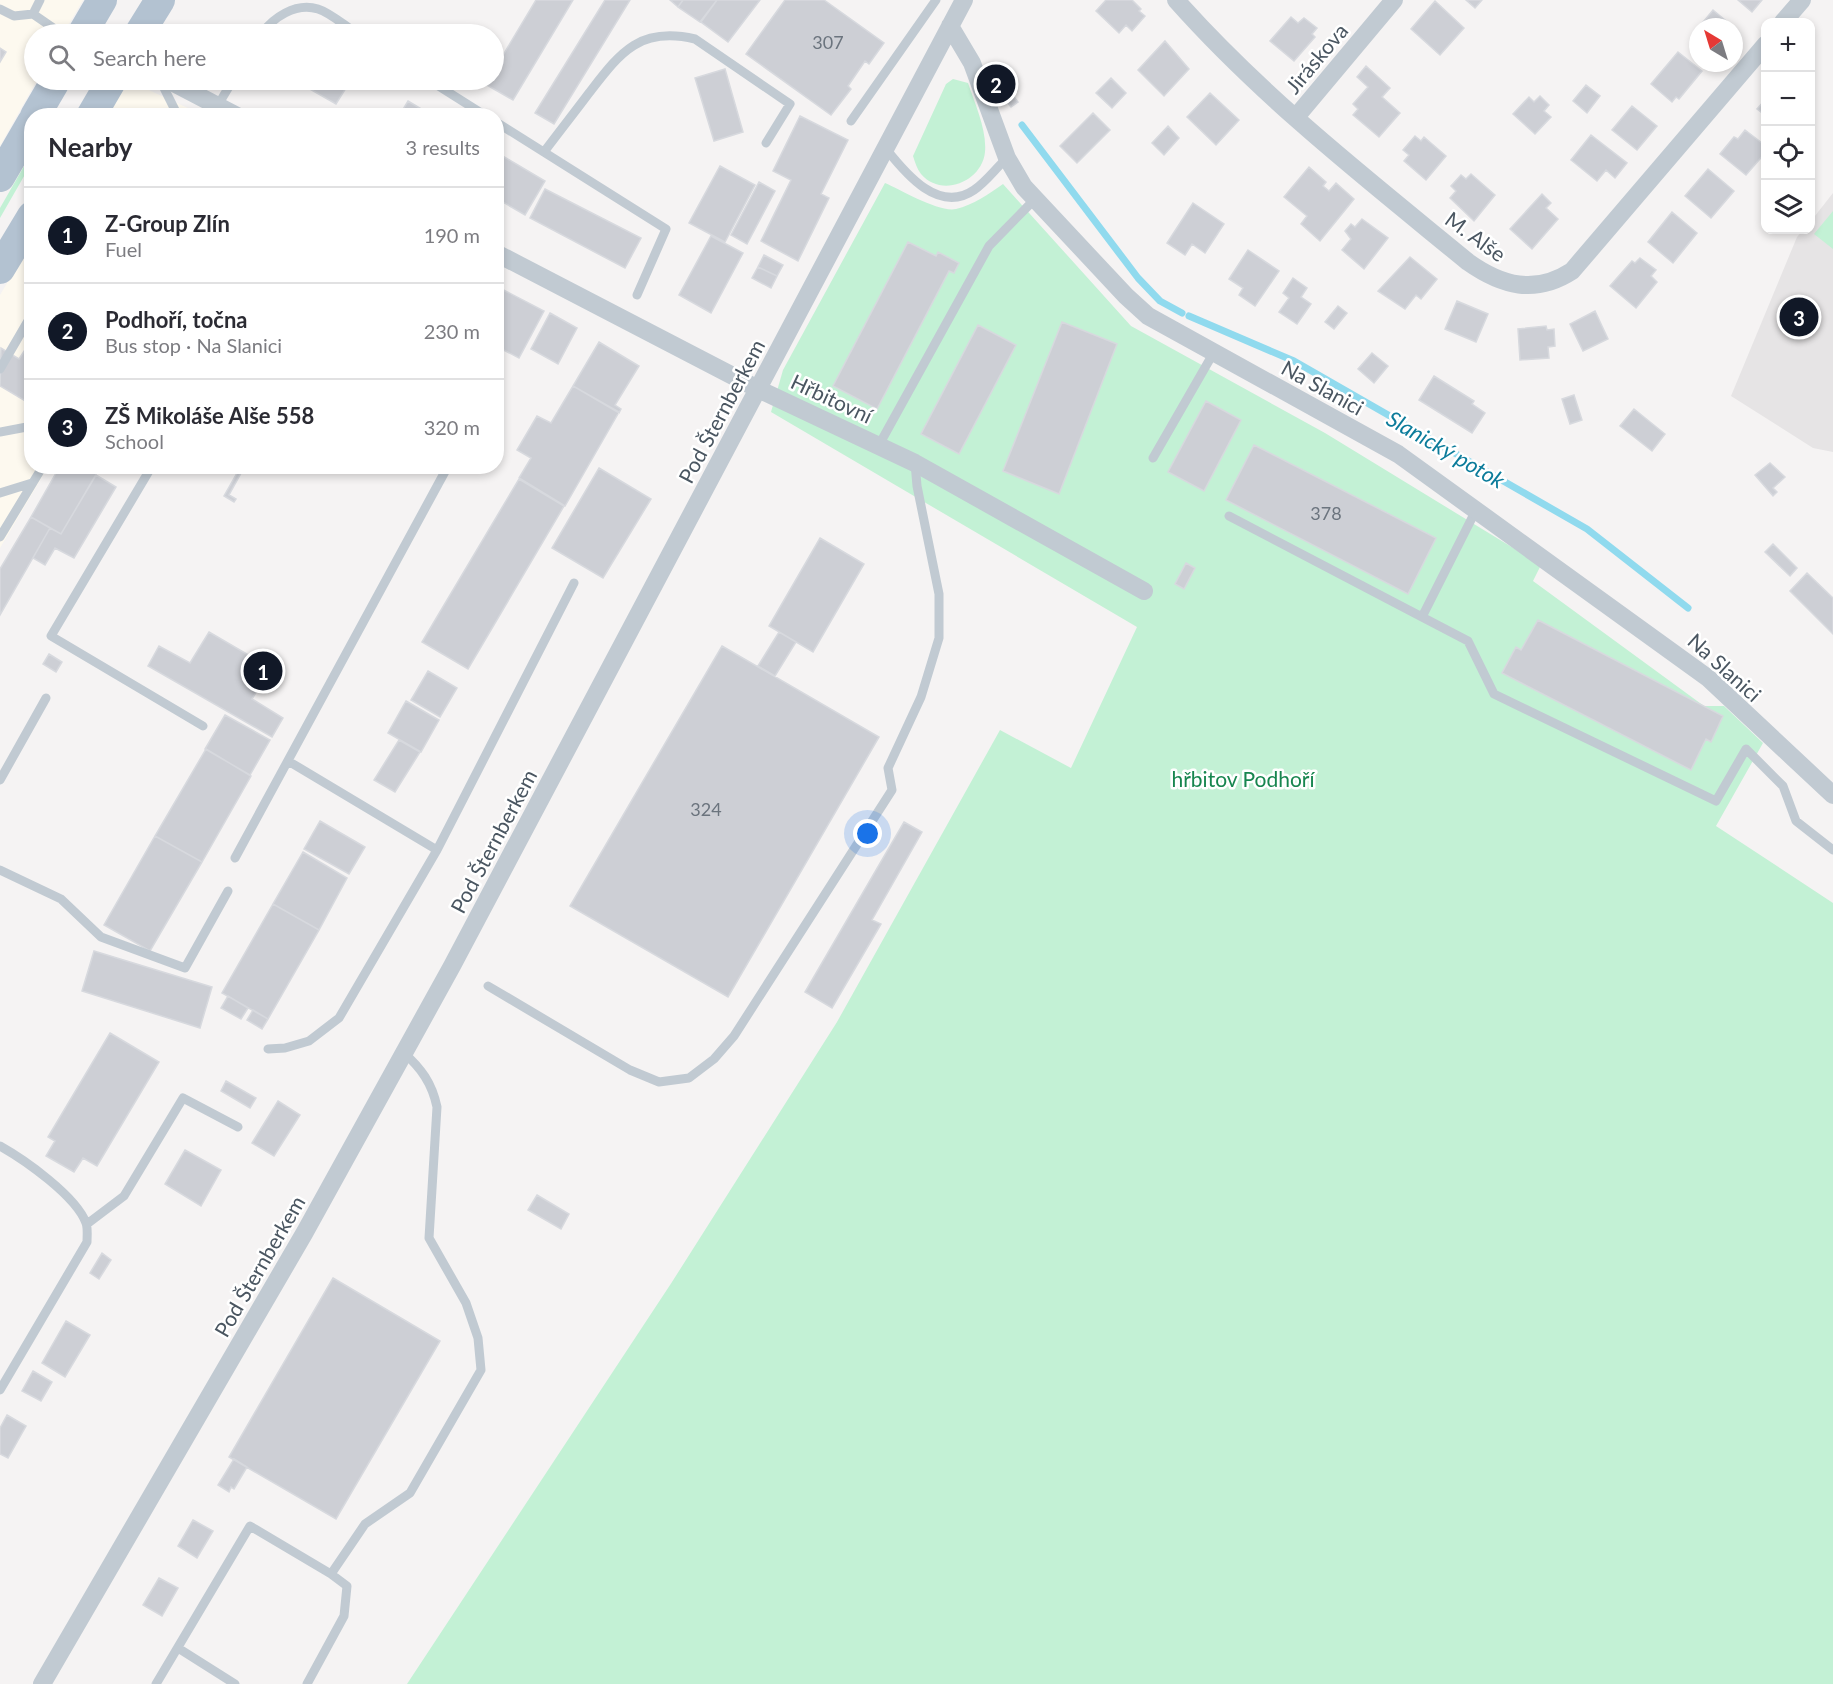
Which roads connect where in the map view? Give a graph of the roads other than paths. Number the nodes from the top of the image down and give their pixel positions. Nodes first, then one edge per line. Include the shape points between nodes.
1 (40, 0) edge
2 (102, 0) edge
3 (159, 0) edge
4 (936, 0) edge
5 (1176, 0) edge
6 (1394, 0) edge
7 (1802, 0) edge
8 (962, 3) edge
9 (0, 9) edge
10 (33, 14) junction
11 (1786, 18) edge
12 (48, 24) edge
13 (87, 24) edge
14 (145, 24) edge
15 (269, 24) edge
16 (342, 24) edge
17 (950, 26) junction
18 (1761, 50) edge
19 (50, 90) edge
20 (106, 90) edge
21 (165, 90) edge
22 (188, 90) edge
23 (227, 90) edge
24 (445, 90) edge
25 (218, 105) junction
26 (40, 108) edge
27 (96, 108) edge
28 (174, 108) edge
29 (223, 108) edge
30 (473, 108) edge
31 (1296, 117) junction
32 (851, 121) dead end
33 (504, 127) edge
34 (24, 136) edge
35 (766, 143) dead end
36 (887, 150) junction
37 (544, 152) junction
38 (1007, 158) junction
39 (0, 177) edge
40 (1035, 199) junction
41 (24, 229) edge
42 (504, 257) edge
43 (0, 269) edge
44 (636, 295) dead end
45 (24, 328) edge
46 (1214, 352) junction
47 (0, 369) edge
48 (758, 389) junction
49 (24, 428) edge
50 (0, 432) edge
51 (879, 445) junction
52 (1153, 458) dead end
53 (915, 463) junction
54 (37, 474) edge
55 (147, 474) edge
56 (444, 474) edge
57 (32, 483) junction
58 (0, 492) edge
59 (1476, 510) junction
60 (1230, 516) dead end
61 (0, 537) edge
62 (574, 583) dead end
63 (1144, 591) dead end
64 (1422, 617) junction
65 (46, 698) dead end
66 (203, 726) dead end
67 (288, 761) junction
68 (0, 780) edge
69 (1833, 795) edge
70 (437, 850) junction
71 (1833, 850) edge
72 (235, 858) dead end
73 (0, 870) edge
74 (228, 891) dead end
75 (488, 986) dead end
76 (268, 1049) dead end
77 (403, 1052) junction
78 (238, 1127) dead end
79 (0, 1146) edge
80 (87, 1224) junction
81 (0, 1390) edge
82 (331, 1574) junction
83 (178, 1648) junction
84 (42, 1684) edge
85 (156, 1684) edge
86 (236, 1684) edge
87 (307, 1684) edge

1 - 10 lane
2 - 13 main road
3 - 14 main road
4 - 32 lane
5 - 31 street, M. Alše via 1233,62
6 - 31 street, Jiráskova
7 - 11 street
8 - 17 street, Pod Šternberkem
9 - 10 lane via 14,16
10 - 12 lane
15 - 16 lane via 290,10 317,8
17 - 36 street, Pod Šternberkem
17 - 38 street, Na Slanici via 972,63
18 - 31 street, M. Alše via 1572,271 1558,280 1533,286 1489,278
19 - 26 main road
20 - 27 main road
21 - 28 lane
22 - 25 street
23 - 25 lane
24 - 30 lane
25 - 29 street
33 - 37 lane
34 - 39 main road
35 - 37 lane via 790,104 695,39 660,36 638,42 618,56
36 - 38 lane via 921,187 955,198 973,191
36 - 48 street, Pod Šternberkem
37 - 44 lane via 666,229
38 - 40 street, Na Slanici
40 - 46 street, Na Slanici via 1148,316
40 - 51 lane via 989,246
41 - 43 main road
42 - 48 street, Hřbitovní
45 - 47 lane
46 - 52 lane
46 - 59 street, Na Slanici via 1398,454
48 - 51 street, Hřbitovní
48 - 77 street, Pod Šternberkem
49 - 50 lane
51 - 53 street, Hřbitovní
53 - 63 street, Hřbitovní
53 - 75 lane via 939,594 939,638 921,697 888,768 892,790 734,1036 714,1059 689,1078 659,1082 630,1070
54 - 57 lane
55 - 66 lane via 51,636
56 - 67 lane
57 - 58 lane
57 - 61 lane
59 - 64 lane
59 - 69 street, Na Slanici via 1708,678
60 - 64 lane
62 - 70 lane
64 - 71 lane via 1468,641 1494,694 1716,801 1746,749 1783,786 1796,821
65 - 68 lane
67 - 70 lane
67 - 72 lane
70 - 76 lane via 339,1018 309,1041
73 - 74 lane via 61,899 101,937 185,968
77 - 82 lane via 423,1072 434,1092 437,1107 429,1238 466,1304 478,1338 481,1370 410,1493 365,1524
77 - 84 street, Pod Šternberkem via 299,1242
78 - 80 lane via 183,1098 124,1196
79 - 80 lane via 35,1167
80 - 81 lane via 87,1242
82 - 83 lane via 250,1526
82 - 87 lane via 346,1586 344,1616
83 - 85 lane
83 - 86 lane

